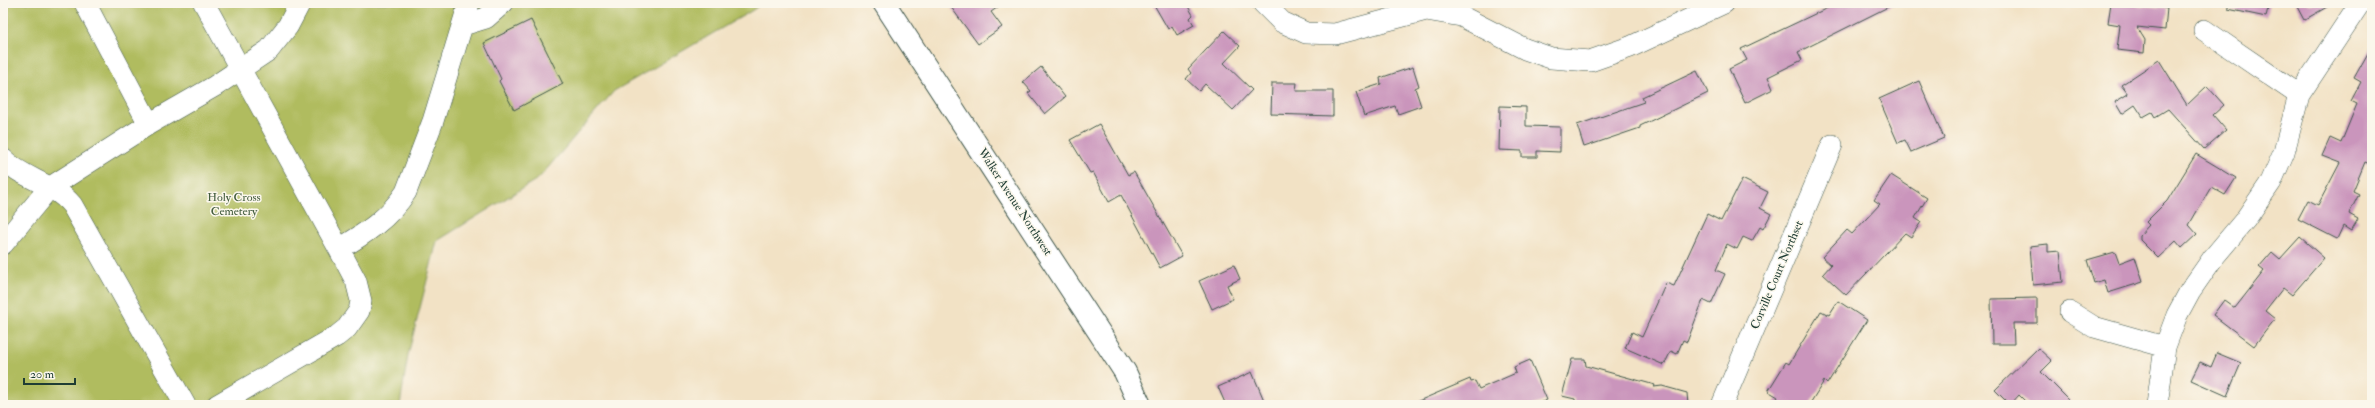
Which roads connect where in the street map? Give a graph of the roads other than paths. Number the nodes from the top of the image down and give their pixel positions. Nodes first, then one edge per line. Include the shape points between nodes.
1 (85, 3) edge
2 (204, 3) edge
3 (300, 3) edge
4 (468, 3) edge
5 (504, 3) edge
6 (884, 3) edge
7 (1263, 3) edge
8 (1724, 3) edge
9 (2360, 3) edge
10 (463, 25) junction
11 (2204, 30) dead end
12 (240, 70) junction
13 (2300, 95) junction
14 (149, 124) junction
15 (1832, 145) dead end
16 (3, 160) edge
17 (50, 188) junction
18 (3, 244) edge
19 (339, 249) junction
20 (2070, 312) dead end
21 (2165, 347) junction
22 (185, 405) edge
23 (217, 405) edge
24 (1140, 405) edge
25 (1722, 405) edge
26 (2157, 405) edge

1 - 14 street
2 - 12 street
3 - 12 street via 296,14 279,39
4 - 10 street
5 - 10 street via 486,18
6 - 24 main road, Walker Avenue Northwest via 1118,361
7 - 8 street via 1282,22 1306,33 1335,34 1426,10 1461,16 1525,49 1551,58 1590,61 1630,47
9 - 13 street
10 - 19 street via 433,121 406,192 399,203 377,225
11 - 13 street
12 - 14 street
12 - 19 street
13 - 21 street via 2284,152 2271,182 2190,291 2177,315
14 - 17 street
15 - 25 street, Corville Court Northset
16 - 17 street via 14,169
17 - 18 street
17 - 22 street via 65,197 72,205
19 - 23 street via 356,281 361,301 359,311 347,328
20 - 21 street via 2094,327
21 - 26 street

